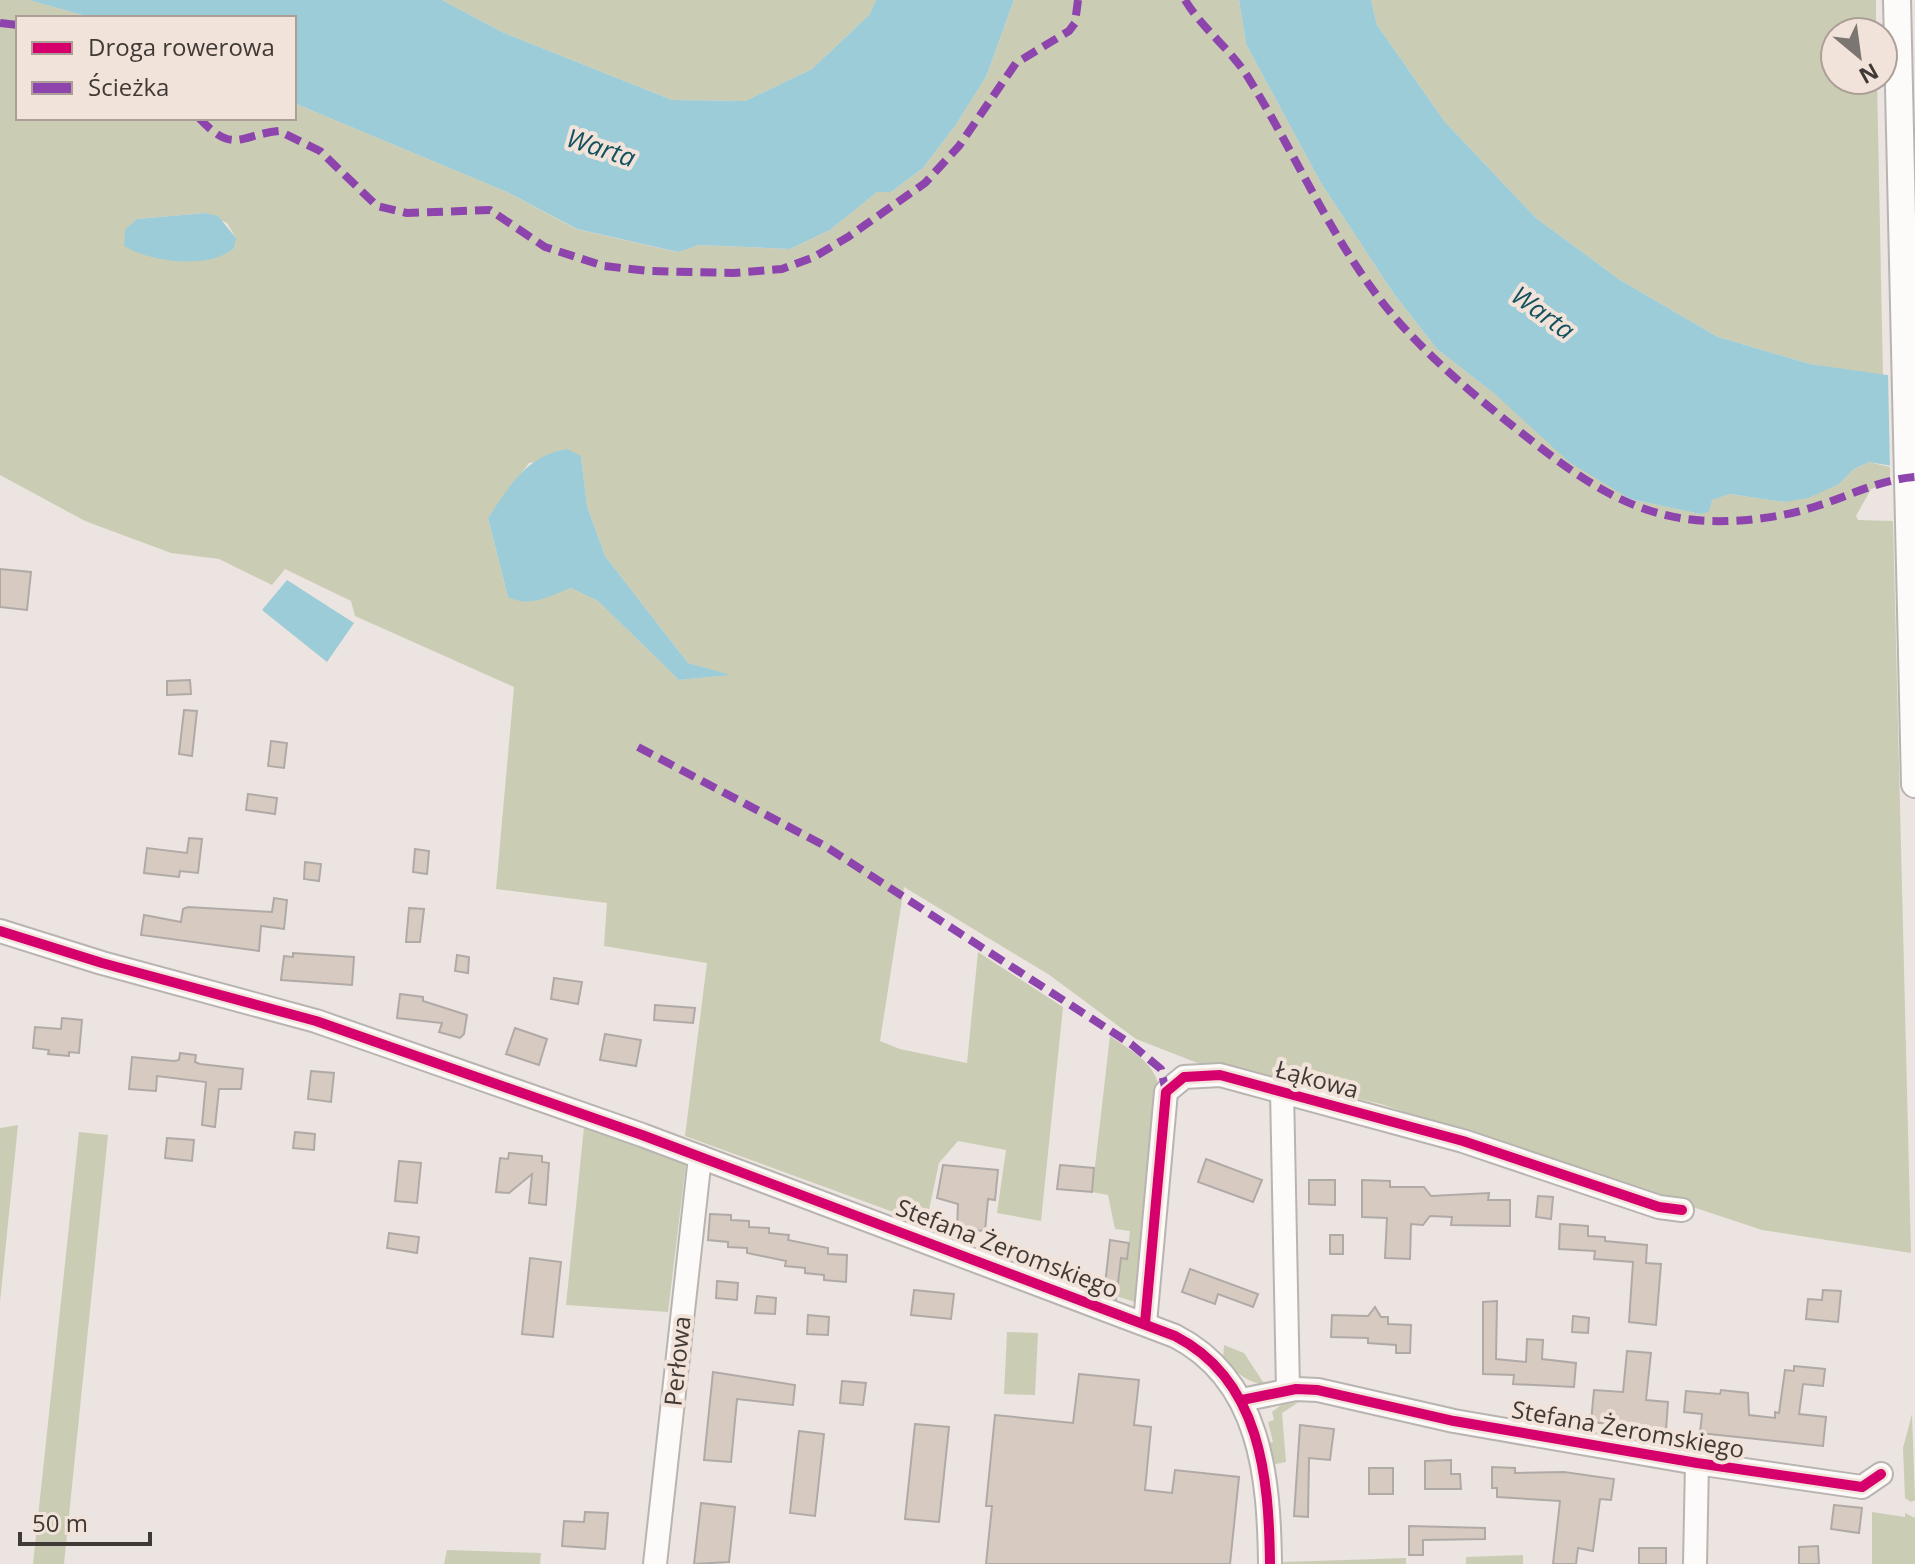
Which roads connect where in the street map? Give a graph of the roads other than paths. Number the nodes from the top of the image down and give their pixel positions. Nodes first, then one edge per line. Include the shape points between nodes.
1 (1897, 0) edge
2 (1915, 784) edge
3 (0, 931) edge
4 (1282, 1090) junction
5 (700, 1157) junction
6 (1682, 1210) dead end
7 (1145, 1323) junction
8 (1288, 1390) junction
9 (1242, 1400) junction
10 (1697, 1463) junction
11 (1881, 1474) dead end
12 (655, 1564) edge
13 (1270, 1564) edge
14 (1695, 1564) edge

1 - 2 main road
3 - 5 street, Stefana Żeromskiego via 316,1021
4 - 6 street, Łąkowa
4 - 7 street, Łąkowa via 1220,1075 1184,1077 1166,1092
4 - 8 street
5 - 7 street, Stefana Żeromskiego
5 - 12 street, Perłowa
7 - 9 street, Stefana Żeromskiego via 1203,1354
8 - 9 street, Stefana Żeromskiego
8 - 10 street, Stefana Żeromskiego via 1318,1390 1454,1421
9 - 13 street via 1259,1445
10 - 11 street, Stefana Żeromskiego via 1862,1487
10 - 14 street

